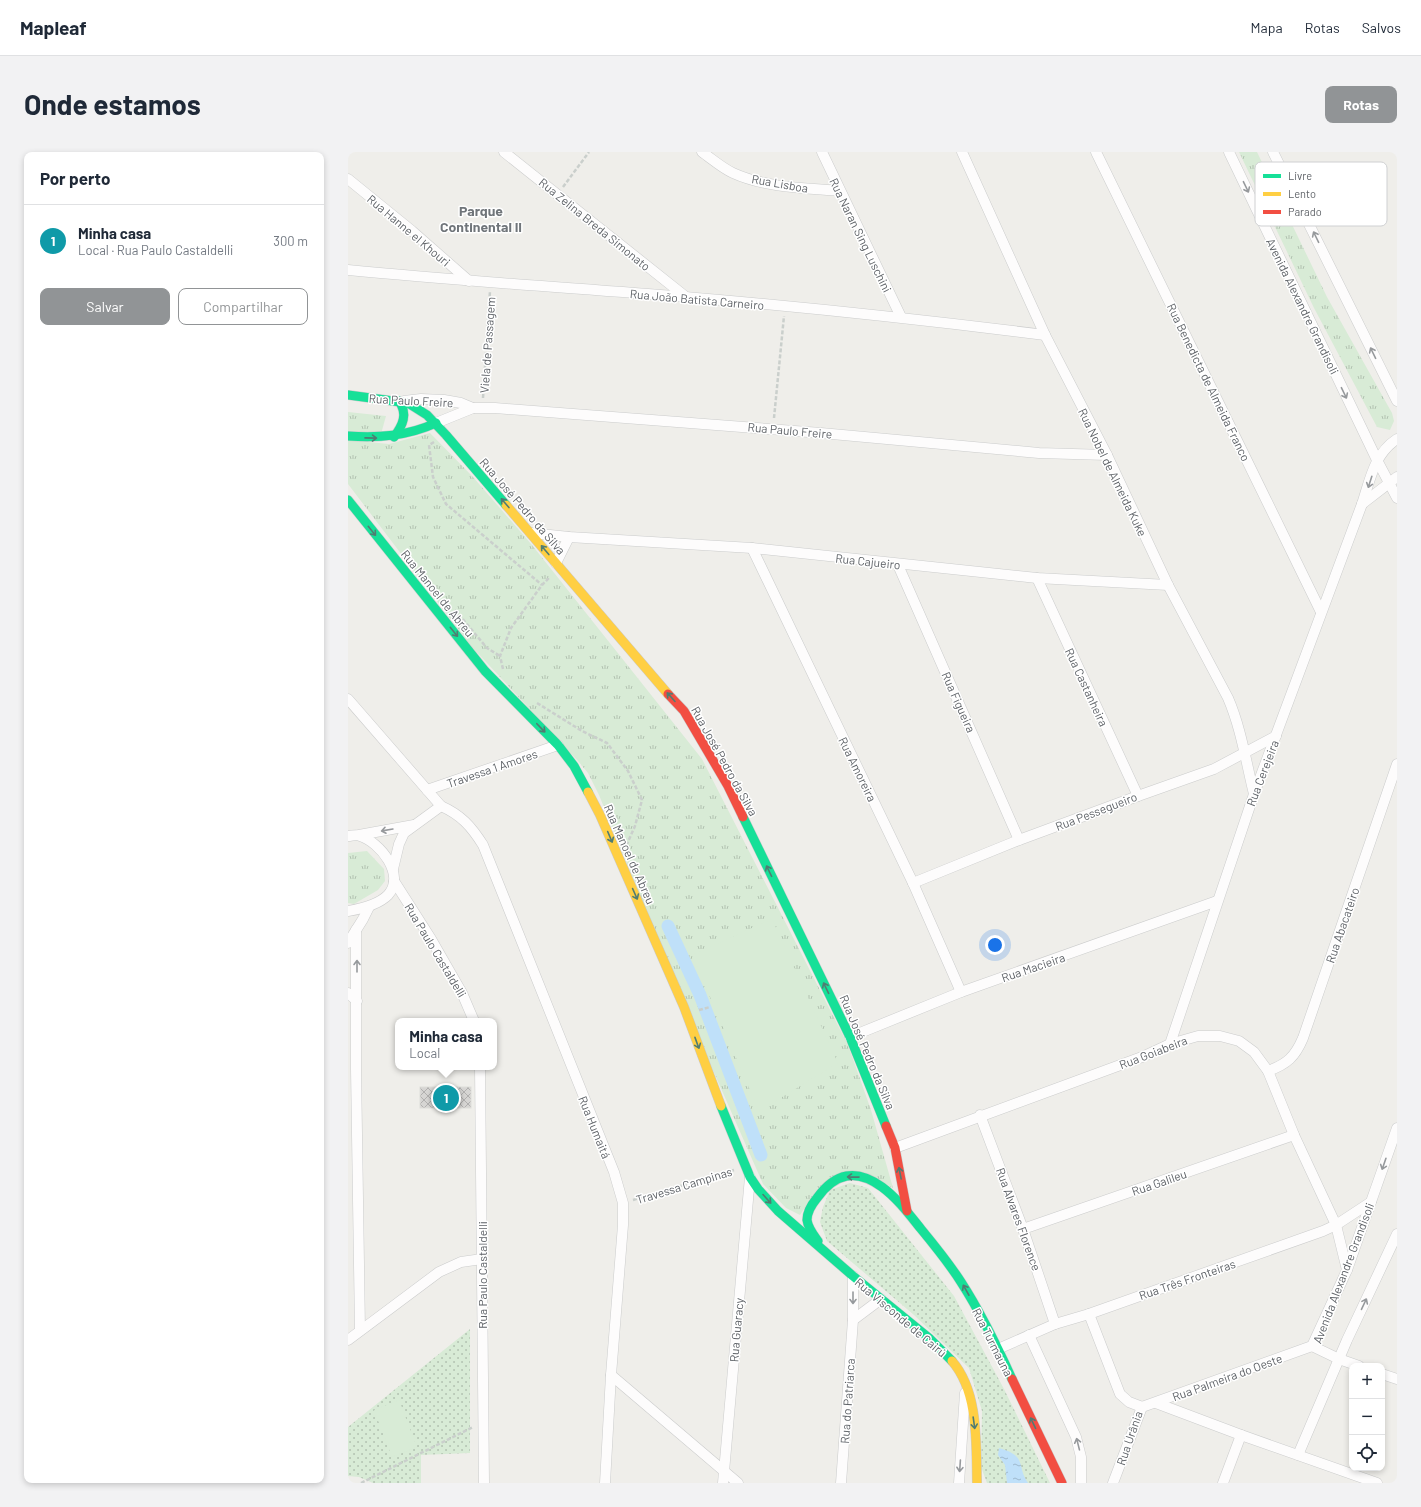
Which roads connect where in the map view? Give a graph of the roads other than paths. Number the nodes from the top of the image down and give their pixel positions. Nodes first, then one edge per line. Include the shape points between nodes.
1 (504, 152) edge
2 (702, 152) edge
3 (822, 152) edge
4 (962, 152) edge
5 (1096, 152) edge
6 (1229, 152) edge
7 (1273, 152) edge
8 (1278, 162) edge
9 (348, 179) edge
10 (840, 191) junction
11 (1255, 206) edge
12 (1265, 226) edge
13 (1310, 226) edge
14 (348, 270) edge
15 (469, 281) junction
16 (686, 297) junction
17 (901, 318) junction
18 (1045, 335) junction
19 (348, 395) edge
20 (1397, 400) edge
21 (399, 401) junction
22 (478, 408) junction
23 (436, 423) junction
24 (348, 436) edge
25 (394, 437) junction
26 (1397, 439) edge
27 (1107, 455) junction
28 (1377, 460) junction
29 (1393, 480) edge
30 (1397, 498) edge
31 (348, 500) edge
32 (1362, 504) junction
33 (531, 533) junction
34 (569, 537) junction
35 (752, 548) junction
36 (558, 565) junction
37 (898, 565) junction
38 (1037, 578) junction
39 (1168, 585) junction
40 (1321, 612) junction
41 (348, 699) edge
42 (359, 712) junction
43 (348, 714) edge
44 (1276, 736) junction
45 (558, 745) junction
46 (1244, 753) junction
47 (1397, 764) edge
48 (427, 790) junction
49 (1254, 794) junction
50 (1138, 796) junction
51 (441, 806) junction
52 (416, 824) junction
53 (359, 835) junction
54 (348, 836) edge
55 (1020, 840) junction
56 (393, 869) junction
57 (394, 882) junction
58 (913, 883) junction
59 (1217, 901) junction
60 (369, 907) junction
61 (348, 911) edge
62 (356, 930) junction
63 (348, 943) edge
64 (961, 992) junction
65 (348, 993) edge
66 (357, 1001) junction
67 (473, 1018) edge
68 (850, 1037) junction
69 (1170, 1044) junction
70 (480, 1070) edge
71 (1268, 1071) junction
72 (980, 1116) junction
73 (1397, 1128) edge
74 (1294, 1135) junction
75 (895, 1148) junction
76 (750, 1177) junction
77 (1371, 1202) junction
78 (907, 1211) junction
79 (1336, 1225) junction
80 (1023, 1229) junction
81 (1397, 1234) edge
82 (827, 1254) junction
83 (1393, 1255) edge
84 (482, 1259) junction
85 (1347, 1270) junction
86 (853, 1276) junction
87 (881, 1300) junction
88 (1089, 1314) junction
89 (853, 1320) junction
90 (1056, 1324) junction
91 (360, 1330) junction
92 (1029, 1335) junction
93 (348, 1340) edge
94 (1312, 1346) junction
95 (998, 1349) junction
96 (1339, 1359) junction
97 (1350, 1363) edge
98 (611, 1375) junction
99 (1385, 1375) edge
100 (1397, 1379) edge
101 (965, 1385) junction
102 (1156, 1403) junction
103 (1142, 1407) junction
104 (1241, 1435) junction
105 (1298, 1455) junction
106 (723, 1471) junction
107 (484, 1483) edge
108 (605, 1483) edge
109 (722, 1483) edge
110 (738, 1483) edge
111 (841, 1483) edge
112 (959, 1483) edge
113 (977, 1483) edge
114 (1062, 1483) edge
115 (1081, 1483) edge
116 (1114, 1483) edge
117 (1223, 1483) edge
118 (1377, 1483) edge

1 - 16 street, Rua Zelina Breda Simonato
2 - 10 street, Rua Lisboa via 733,173 760,182
3 - 10 street, Rua Naran Sing Luschini
4 - 18 street, Rua Nobel de Almeida Kuke
5 - 40 street, Rua Benedicta de Almeida Franco
6 -> 11 street, Avenida Alexandre Grandisoli
8 -> 7 street
9 - 15 street, Rua Hanne el Khouri
10 - 17 street, Rua Naran Sing Luschini
12 -> 28 street, Avenida Alexandre Grandisoli
20 -> 13 street
14 - 15 street, Rua João Batista Carneiro
15 - 16 street, Rua João Batista Carneiro
16 - 17 street, Rua João Batista Carneiro
17 - 18 street, Rua João Batista Carneiro
18 - 27 street, Rua Nobel de Almeida Kuke
19 - 21 main road, Rua Paulo Freire
21 - 22 street, Rua Paulo Freire via 444,400
21 - 23 main road, Rua José Pedro da Silva via 408,403
21 - 25 main road via 404,408 405,419
22 - 23 street, Rua Paulo Freire
22 - 27 street, Rua Paulo Freire via 773,429 1039,453
23 - 25 main road, Rua Paulo Freire via 419,431
33 -> 23 main road, Rua José Pedro da Silva
24 -> 25 main road, Rua Paulo Freire
26 - 28 street
27 - 39 street, Rua Nobel de Almeida Kuke
28 - 29 street, Avenida Alexandre Grandisoli
28 -> 32 street, Rua Cerejeira
29 - 30 street, Avenida Alexandre Grandisoli
29 - 32 street
31 -> 45 main road, Rua Manoel de Abreu via 485,671
32 - 40 street, Rua Cerejeira
33 - 34 street, Rua Cajueiro
36 -> 33 main road, Rua José Pedro da Silva
34 - 35 street, Rua Cajueiro
34 - 36 street
35 - 37 street, Rua Cajueiro
35 - 58 street, Rua Amoreira
68 -> 36 main road, Rua José Pedro da Silva via 728,786 684,711
37 - 38 street, Rua Cajueiro
37 - 55 street, Rua Figueira
38 - 39 street, Rua Cajueiro
38 - 50 street, Rua Castanheira
39 - 46 street, Rua Nobel de Almeida Kuke via 1228,698 1235,714
40 - 44 street, Rua Cerejeira
41 - 42 street, Rua Humaitá
42 - 43 street
42 - 48 street, Rua Humaitá
44 - 46 street, Rua Pessegueiro
44 - 49 street, Rua Cerejeira
45 - 48 street, Travessa 1 Amores
45 -> 76 main road, Rua Manoel de Abreu via 574,766 590,795 620,859 684,1007 723,1113
46 - 49 street, Rua Nobel de Almeida Kuke
46 - 50 street, Rua Pessegueiro via 1214,769
47 - 71 street, Rua Abacateiro via 1298,1050 1281,1066
48 - 51 street, Rua Humaitá
49 - 59 street, Rua Cerejeira
50 - 55 street, Rua Pessegueiro
51 - 52 street
51 - 98 street, Rua Humaitá via 465,821 483,845 614,1172 623,1203 623,1225
52 -> 53 street
52 - 56 street via 400,838
53 - 54 street
53 - 56 street via 385,854
55 - 58 street, Rua Pessegueiro
56 - 57 street
57 - 60 street via 388,895
57 - 67 street, Rua Paulo Castaldelli via 431,939 462,993
58 - 64 street, Rua Amoreira
59 - 64 street, Rua Macieira
59 - 69 street, Rua Cerejeira
60 - 61 street
60 - 62 street
62 - 63 street
66 -> 62 street
64 - 68 street, Rua Macieira
65 - 66 street
66 - 91 street
68 - 75 main road, Rua José Pedro da Silva
69 - 71 street, Rua Goiabeira via 1198,1036 1220,1036 1239,1041 1254,1052
69 - 72 street, Rua Goiabeira via 1142,1057
70 - 84 street, Rua Paulo Castaldelli
71 - 74 street, Rua Goiabeira
72 - 75 street, Rua Goiabeira
72 - 80 street, Rua Alvares Florence
73 -> 77 street, Avenida Alexandre Grandisoli
74 - 79 street, Rua Goiabeira
74 - 80 street, Rua Galileu
78 -> 75 main road, Rua José Pedro da Silva
76 -> 82 main road, Rua Manoel de Abreu via 778,1211
76 - 106 street, Rua Guaracy
77 - 79 street, Rua Três Fronteiras
77 - 85 street, Avenida Alexandre Grandisoli
78 -> 82 main road, Rua Turmauna via 882,1187 867,1178 850,1175 834,1179 810,1207 808,1218 809,1228
95 -> 78 main road, Rua Turmauna via 962,1283
79 - 85 street, Rua Goiabeira
79 - 88 street, Rua Três Fronteiras
80 - 90 street, Rua Alvares Florence
81 - 83 street
82 - 86 main road, Rua Visconde de Cairú
96 -> 83 street
84 - 91 street via 460,1262 440,1272
84 - 107 street, Rua Paulo Castaldelli
85 - 94 street, Avenida Alexandre Grandisoli
86 - 87 main road, Rua Visconde de Cairú
86 -> 89 street, Rua do Patriarca
87 - 89 street
87 - 101 main road, Rua Visconde de Cairú via 945,1353 957,1367
88 - 90 street, Rua Três Fronteiras
88 - 103 street, Rua Urânia via 1120,1394 1129,1402
89 - 111 street, Rua do Patriarca
90 - 92 street, Rua Três Fronteiras
91 - 93 street
92 - 95 street, Rua Três Fronteiras
115 -> 92 street via 1081,1457 1076,1437
94 - 96 street, Avenida Alexandre Grandisoli
94 - 102 street, Rua Palmeira do Oeste
114 -> 95 main road, Rua Turmauna
96 - 97 street, Avenida Alexandre Grandisoli
96 - 105 street
98 - 106 street
98 - 108 street, Rua Humaitá
99 - 100 street
101 -> 112 street, Rua Visconde de Cairú
101 -> 113 main road via 972,1406 975,1429
102 - 103 street, Rua Palmeira do Oeste
102 - 104 street
103 - 116 street, Rua Urânia
104 - 105 street
104 - 117 street
105 - 118 street
106 - 109 street, Rua Guaracy
106 - 110 street

